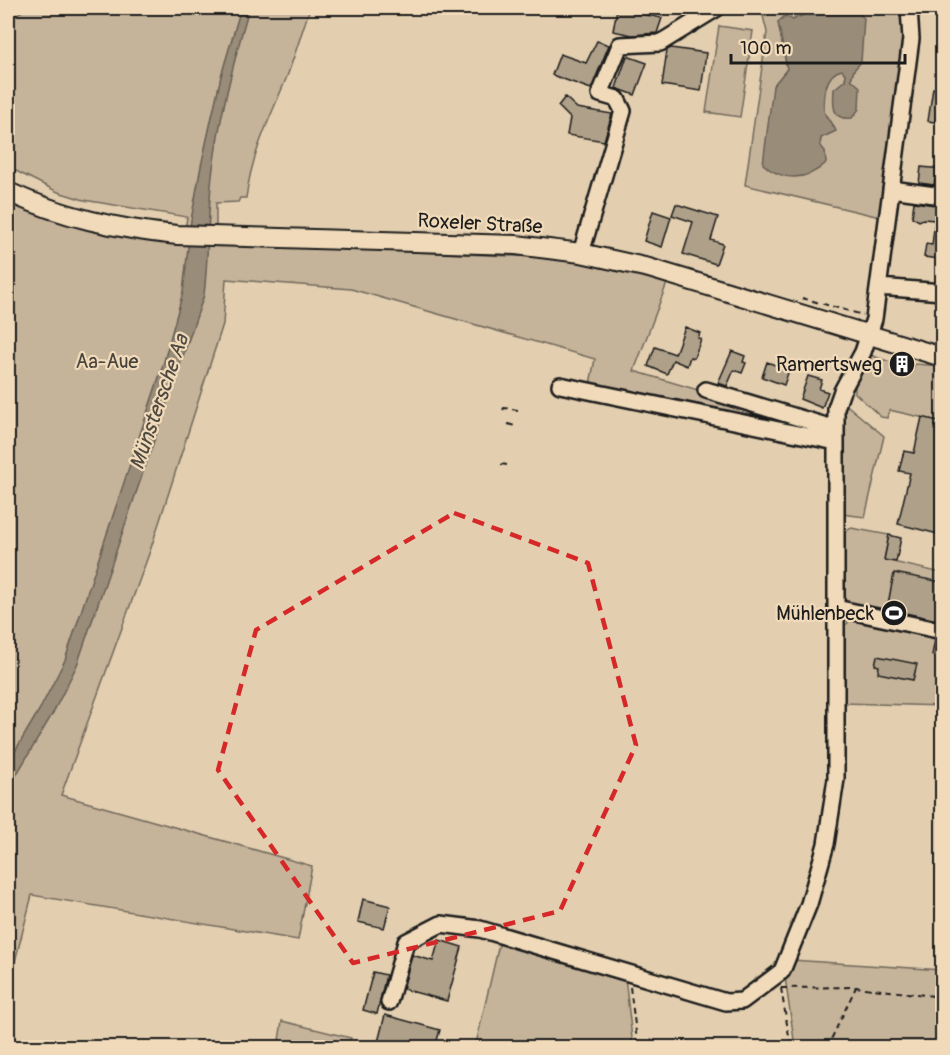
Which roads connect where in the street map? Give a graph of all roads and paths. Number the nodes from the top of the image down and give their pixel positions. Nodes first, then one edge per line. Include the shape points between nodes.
1 (717, 8) edge
2 (909, 8) edge
3 (10, 156) dead end
4 (8, 161) edge
5 (891, 189) junction
6 (8, 192) edge
7 (942, 196) edge
8 (582, 253) junction
9 (879, 287) junction
10 (942, 292) edge
11 (868, 336) junction
12 (942, 357) edge
13 (560, 385) dead end
14 (706, 390) dead end
15 (503, 410) dead end
16 (518, 411) dead end
17 (508, 424) dead end
18 (515, 426) dead end
19 (836, 435) junction
20 (501, 464) dead end
21 (507, 465) dead end
22 (836, 608) junction
23 (942, 631) edge
24 (782, 971) junction
25 (629, 975) junction
26 (856, 987) junction
27 (781, 988) junction
28 (942, 997) edge
29 (389, 1002) dead end
30 (638, 1047) edge
31 (791, 1047) edge
32 (827, 1047) edge

1 - 8 street via 660,43 620,45 600,94 617,99 623,111
2 - 5 street via 911,39
3 - 4 path
5 - 7 street
5 - 9 street
6 - 8 main road, Roxeler Straße via 92,223 177,235 516,245
8 - 11 main road, Roxeler Straße via 649,268
9 - 10 street
9 - 11 street
11 - 12 main road, Roxeler Straße
11 - 19 street via 842,392
13 - 19 street
14 - 19 street
15 - 16 path
17 - 18 path
19 - 22 street
20 - 21 path
22 - 23 street
22 - 24 street via 836,779 826,844 809,903
24 - 25 street via 742,1001 726,1002
24 - 27 path
25 - 29 street via 480,929 441,924 406,942
25 - 30 path
26 - 27 path
26 - 28 path
26 - 32 path
27 - 31 path

